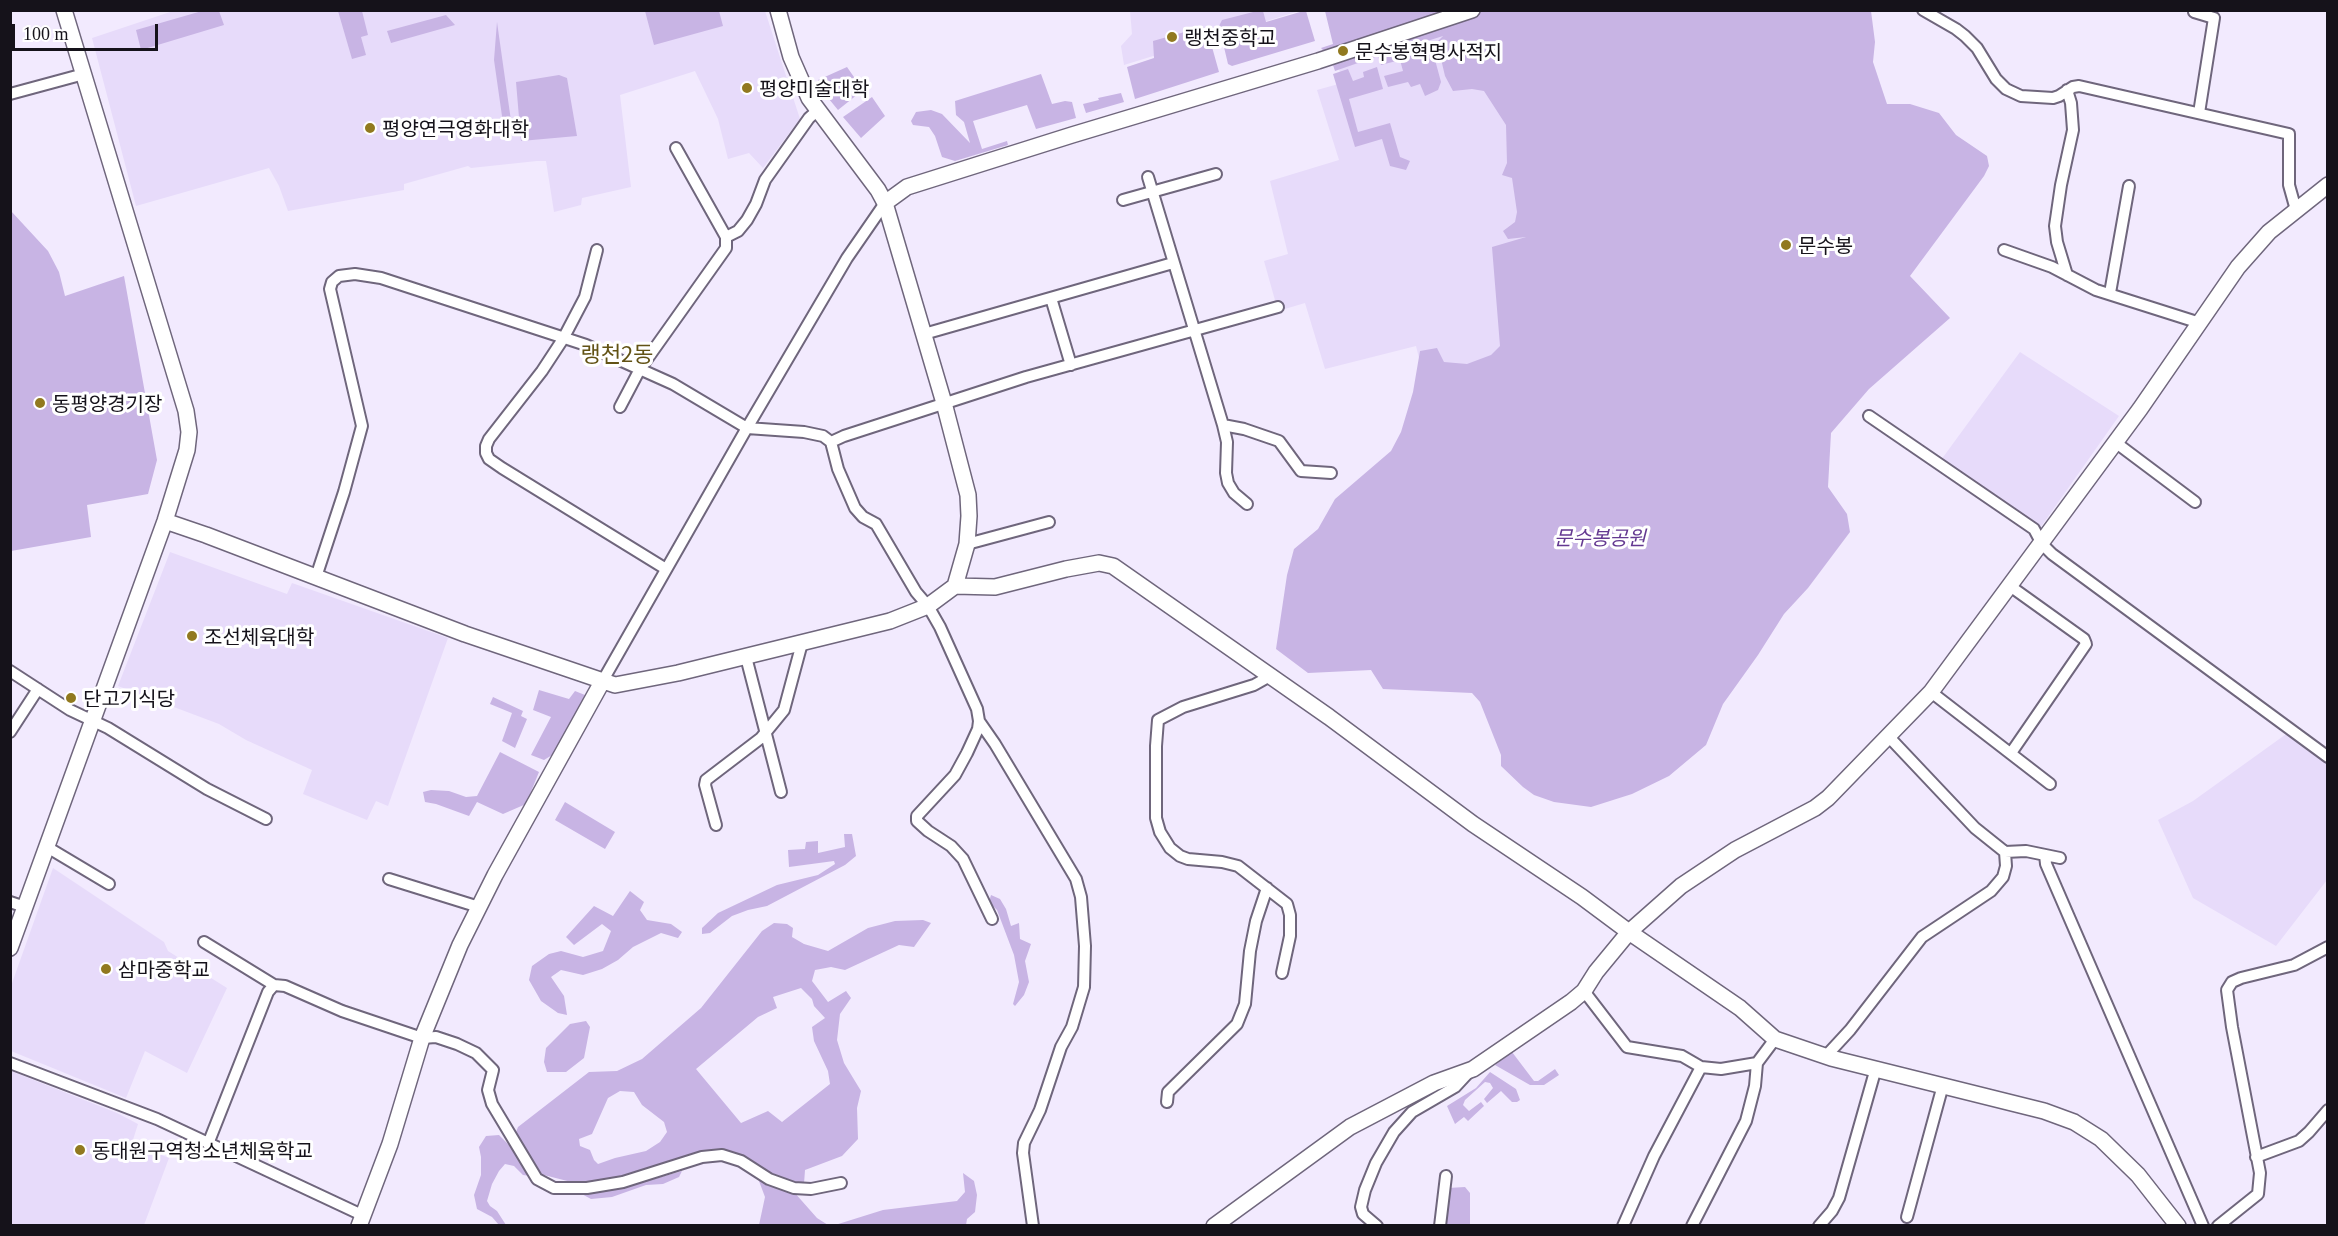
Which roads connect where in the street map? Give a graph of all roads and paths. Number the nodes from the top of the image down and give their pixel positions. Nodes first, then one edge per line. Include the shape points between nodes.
1 (64, 10) edge
2 (778, 10) edge
3 (1472, 10) edge
4 (1923, 10) edge
5 (2194, 12) edge
6 (84, 74) junction
7 (2067, 90) junction
8 (10, 94) edge
9 (818, 110) junction
10 (2199, 113) junction
11 (676, 148) dead end
12 (1216, 174) dead end
13 (1148, 177) dead end
14 (2328, 185) edge
15 (2129, 186) dead end
16 (1152, 193) junction
17 (1123, 201) dead end
18 (885, 202) junction
19 (2296, 210) junction
20 (726, 237) junction
21 (597, 250) dead end
22 (2004, 250) dead end
23 (1173, 263) junction
24 (2067, 275) junction
25 (2110, 293) junction
26 (1051, 298) junction
27 (1278, 307) dead end
28 (2200, 322) junction
29 (1193, 331) junction
30 (924, 334) junction
31 (563, 339) junction
32 (1071, 365) junction
33 (640, 369) junction
34 (944, 403) junction
35 (620, 407) dead end
36 (1869, 416) dead end
37 (1223, 425) junction
38 (747, 428) junction
39 (831, 442) junction
40 (2115, 442) junction
41 (1331, 472) dead end
42 (2195, 502) dead end
43 (1246, 504) dead end
44 (165, 521) junction
45 (1049, 522) dead end
46 (967, 544) junction
47 (2042, 544) junction
48 (666, 569) junction
49 (316, 577) junction
50 (955, 586) junction
51 (2010, 586) junction
52 (928, 606) junction
53 (802, 643) junction
54 (746, 657) junction
55 (10, 671) edge
56 (1270, 676) junction
57 (602, 682) junction
58 (38, 689) junction
59 (1931, 692) junction
60 (91, 721) junction
61 (979, 721) junction
62 (10, 732) edge
63 (765, 732) junction
64 (1889, 737) junction
65 (2010, 753) junction
66 (2328, 757) edge
67 (2050, 784) dead end
68 (781, 792) dead end
69 (266, 819) dead end
70 (716, 825) dead end
71 (47, 847) junction
72 (2005, 852) junction
73 (2045, 855) junction
74 (2060, 858) dead end
75 (389, 879) dead end
76 (109, 884) dead end
77 (1267, 888) junction
78 (18, 904) edge
79 (479, 907) junction
80 (992, 919) dead end
81 (1629, 932) junction
82 (204, 942) dead end
83 (2328, 946) edge
84 (10, 948) edge
85 (1282, 973) dead end
86 (274, 985) junction
87 (1584, 991) junction
88 (422, 1038) junction
89 (1775, 1039) junction
90 (1826, 1056) junction
91 (10, 1063) edge
92 (1757, 1063) junction
93 (1701, 1067) junction
94 (1876, 1068) junction
95 (1473, 1069) junction
96 (1943, 1085) junction
97 (1167, 1102) dead end
98 (2328, 1110) edge
99 (208, 1144) junction
100 (2256, 1157) junction
101 (1446, 1176) dead end
102 (841, 1184) dead end
103 (1907, 1217) dead end
104 (361, 1220) edge
105 (1033, 1226) edge
106 (1214, 1226) edge
107 (1377, 1226) edge
108 (1440, 1226) edge
109 (1623, 1226) edge
110 (1692, 1226) edge
111 (1819, 1226) edge
112 (2178, 1226) edge
113 (2203, 1226) edge
114 (2218, 1226) edge

1 - 6 street
2 - 9 street via 790,57 808,98
3 - 18 street via 916,184
4 - 7 street via 1965,36 1996,79 2013,93 2054,98
5 - 10 street via 2214,18
6 - 8 street
6 - 44 street via 188,422 187,450
7 - 10 street via 2079,86
7 - 24 street via 2073,130 2055,226
9 - 18 street
9 - 20 street via 765,180 747,220
10 - 19 street via 2289,134 2289,185
11 - 20 street
12 - 16 street
13 - 16 street
14 - 19 street
15 - 25 street
16 - 17 street
16 - 23 street
18 - 30 street
18 - 38 street
19 - 28 street via 2269,232 2238,267
20 - 33 street via 726,248
21 - 31 street via 585,297
22 - 24 street
23 - 26 street
23 - 29 street
24 - 25 street
25 - 28 street
26 - 30 street
26 - 32 street
27 - 29 street
28 - 40 street
29 - 32 street
29 - 37 street
30 - 34 street
31 - 33 street
31 - 48 street via 489,439 486,453 502,468
31 - 49 street via 381,278 355,274 339,276 332,282 330,289 362,426
32 - 34 street
33 - 35 street
33 - 38 street
34 - 39 street
34 - 46 street via 968,495
36 - 47 street via 2034,530
37 - 41 street via 1279,441 1301,471
37 - 43 street via 1228,483
38 - 39 street via 804,432 824,436
38 - 48 street
39 - 52 street via 855,508 876,524
40 - 42 street
40 - 47 street
44 - 49 street
44 - 60 street
45 - 46 street
46 - 50 street
47 - 51 street
47 - 66 street
48 - 57 street
49 - 57 street
50 - 52 street
50 - 56 street via 995,587 1099,563 1113,566
51 - 59 street
51 - 65 street via 2086,644
52 - 53 street via 890,621
52 - 61 street
53 - 54 street
53 - 63 street via 784,710
54 - 57 street via 633,683
54 - 63 street
55 - 58 street
56 - 77 street via 1158,720 1156,746 1156,818 1170,848 1188,859 1238,866
56 - 81 street
57 - 79 street
58 - 60 street
58 - 62 street
59 - 64 street
59 - 65 street
60 - 69 street
60 - 71 street
61 - 80 street via 955,775 917,816 917,821 963,859
61 - 105 street via 1076,879 1081,897 1086,945 1084,987 1072,1027 1060,1047 1040,1110 1024,1143
63 - 68 street
63 - 70 street via 706,780
64 - 72 street via 1975,828
64 - 81 street via 1815,808 1735,850 1681,886
65 - 67 street
71 - 76 street
71 - 78 street
72 - 73 street
72 - 90 street via 2003,877 1991,891 1922,937
73 - 74 street
73 - 113 street
75 - 79 street
77 - 85 street via 1287,904 1290,915
77 - 97 street via 1256,921 1245,1004 1238,1024 1168,1092
78 - 84 street
79 - 88 street
81 - 87 street
81 - 89 street via 1740,1008
82 - 86 street
83 - 100 street via 2294,965 2241,978 2227,990
86 - 88 street
86 - 99 street
87 - 93 street via 1627,1047 1682,1056
87 - 95 street
88 - 102 street via 436,1037 457,1044 491,1066 488,1090 492,1104 537,1179 554,1188 623,1182 702,1157 722,1155 794,1188
88 - 104 street via 390,1144
89 - 90 street
89 - 92 street
90 - 94 street
91 - 99 street via 157,1119
92 - 93 street via 1720,1069
92 - 110 street via 1746,1121
93 - 109 street
94 - 96 street
94 - 111 street via 1839,1198
95 - 106 street via 1434,1083 1350,1127
95 - 107 street via 1455,1087 1412,1112 1394,1132 1376,1163 1361,1207
96 - 103 street
96 - 112 street via 2074,1122 2116,1153
98 - 100 street via 2299,1140
99 - 104 street
100 - 114 street via 2260,1173 2258,1194
101 - 108 street

